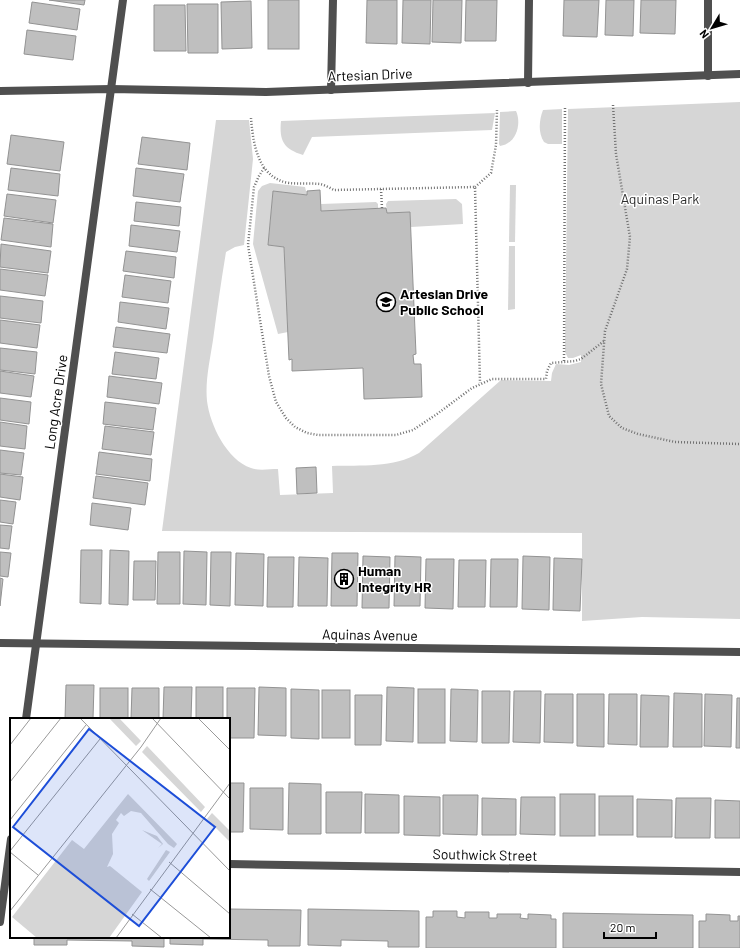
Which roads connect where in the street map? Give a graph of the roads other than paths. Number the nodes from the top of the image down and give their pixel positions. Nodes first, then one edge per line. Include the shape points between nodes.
1 (123, 0) edge
2 (333, 0) edge
3 (529, 0) edge
4 (708, 0) edge
5 (740, 74) edge
6 (708, 76) junction
7 (528, 83) junction
8 (111, 89) junction
9 (331, 90) junction
10 (0, 91) edge
11 (0, 643) edge
12 (36, 644) junction
13 (740, 652) edge
14 (26, 718) edge
15 (10, 861) edge
16 (230, 864) edge
17 (740, 872) edge
18 (0, 922) edge

1 - 8 street, Long Acre Drive
2 - 9 street
3 - 7 street
4 - 6 street
5 - 6 street, Artesian Drive
6 - 7 street, Artesian Drive
7 - 9 street, Artesian Drive
8 - 9 street, Artesian Drive via 266,92
8 - 10 street, Artesian Drive
8 - 12 street, Long Acre Drive
11 - 12 street, Aquinas Avenue
12 - 13 street, Aquinas Avenue
12 - 14 street, Long Acre Drive
15 - 18 street
16 - 17 street, Southwick Street

